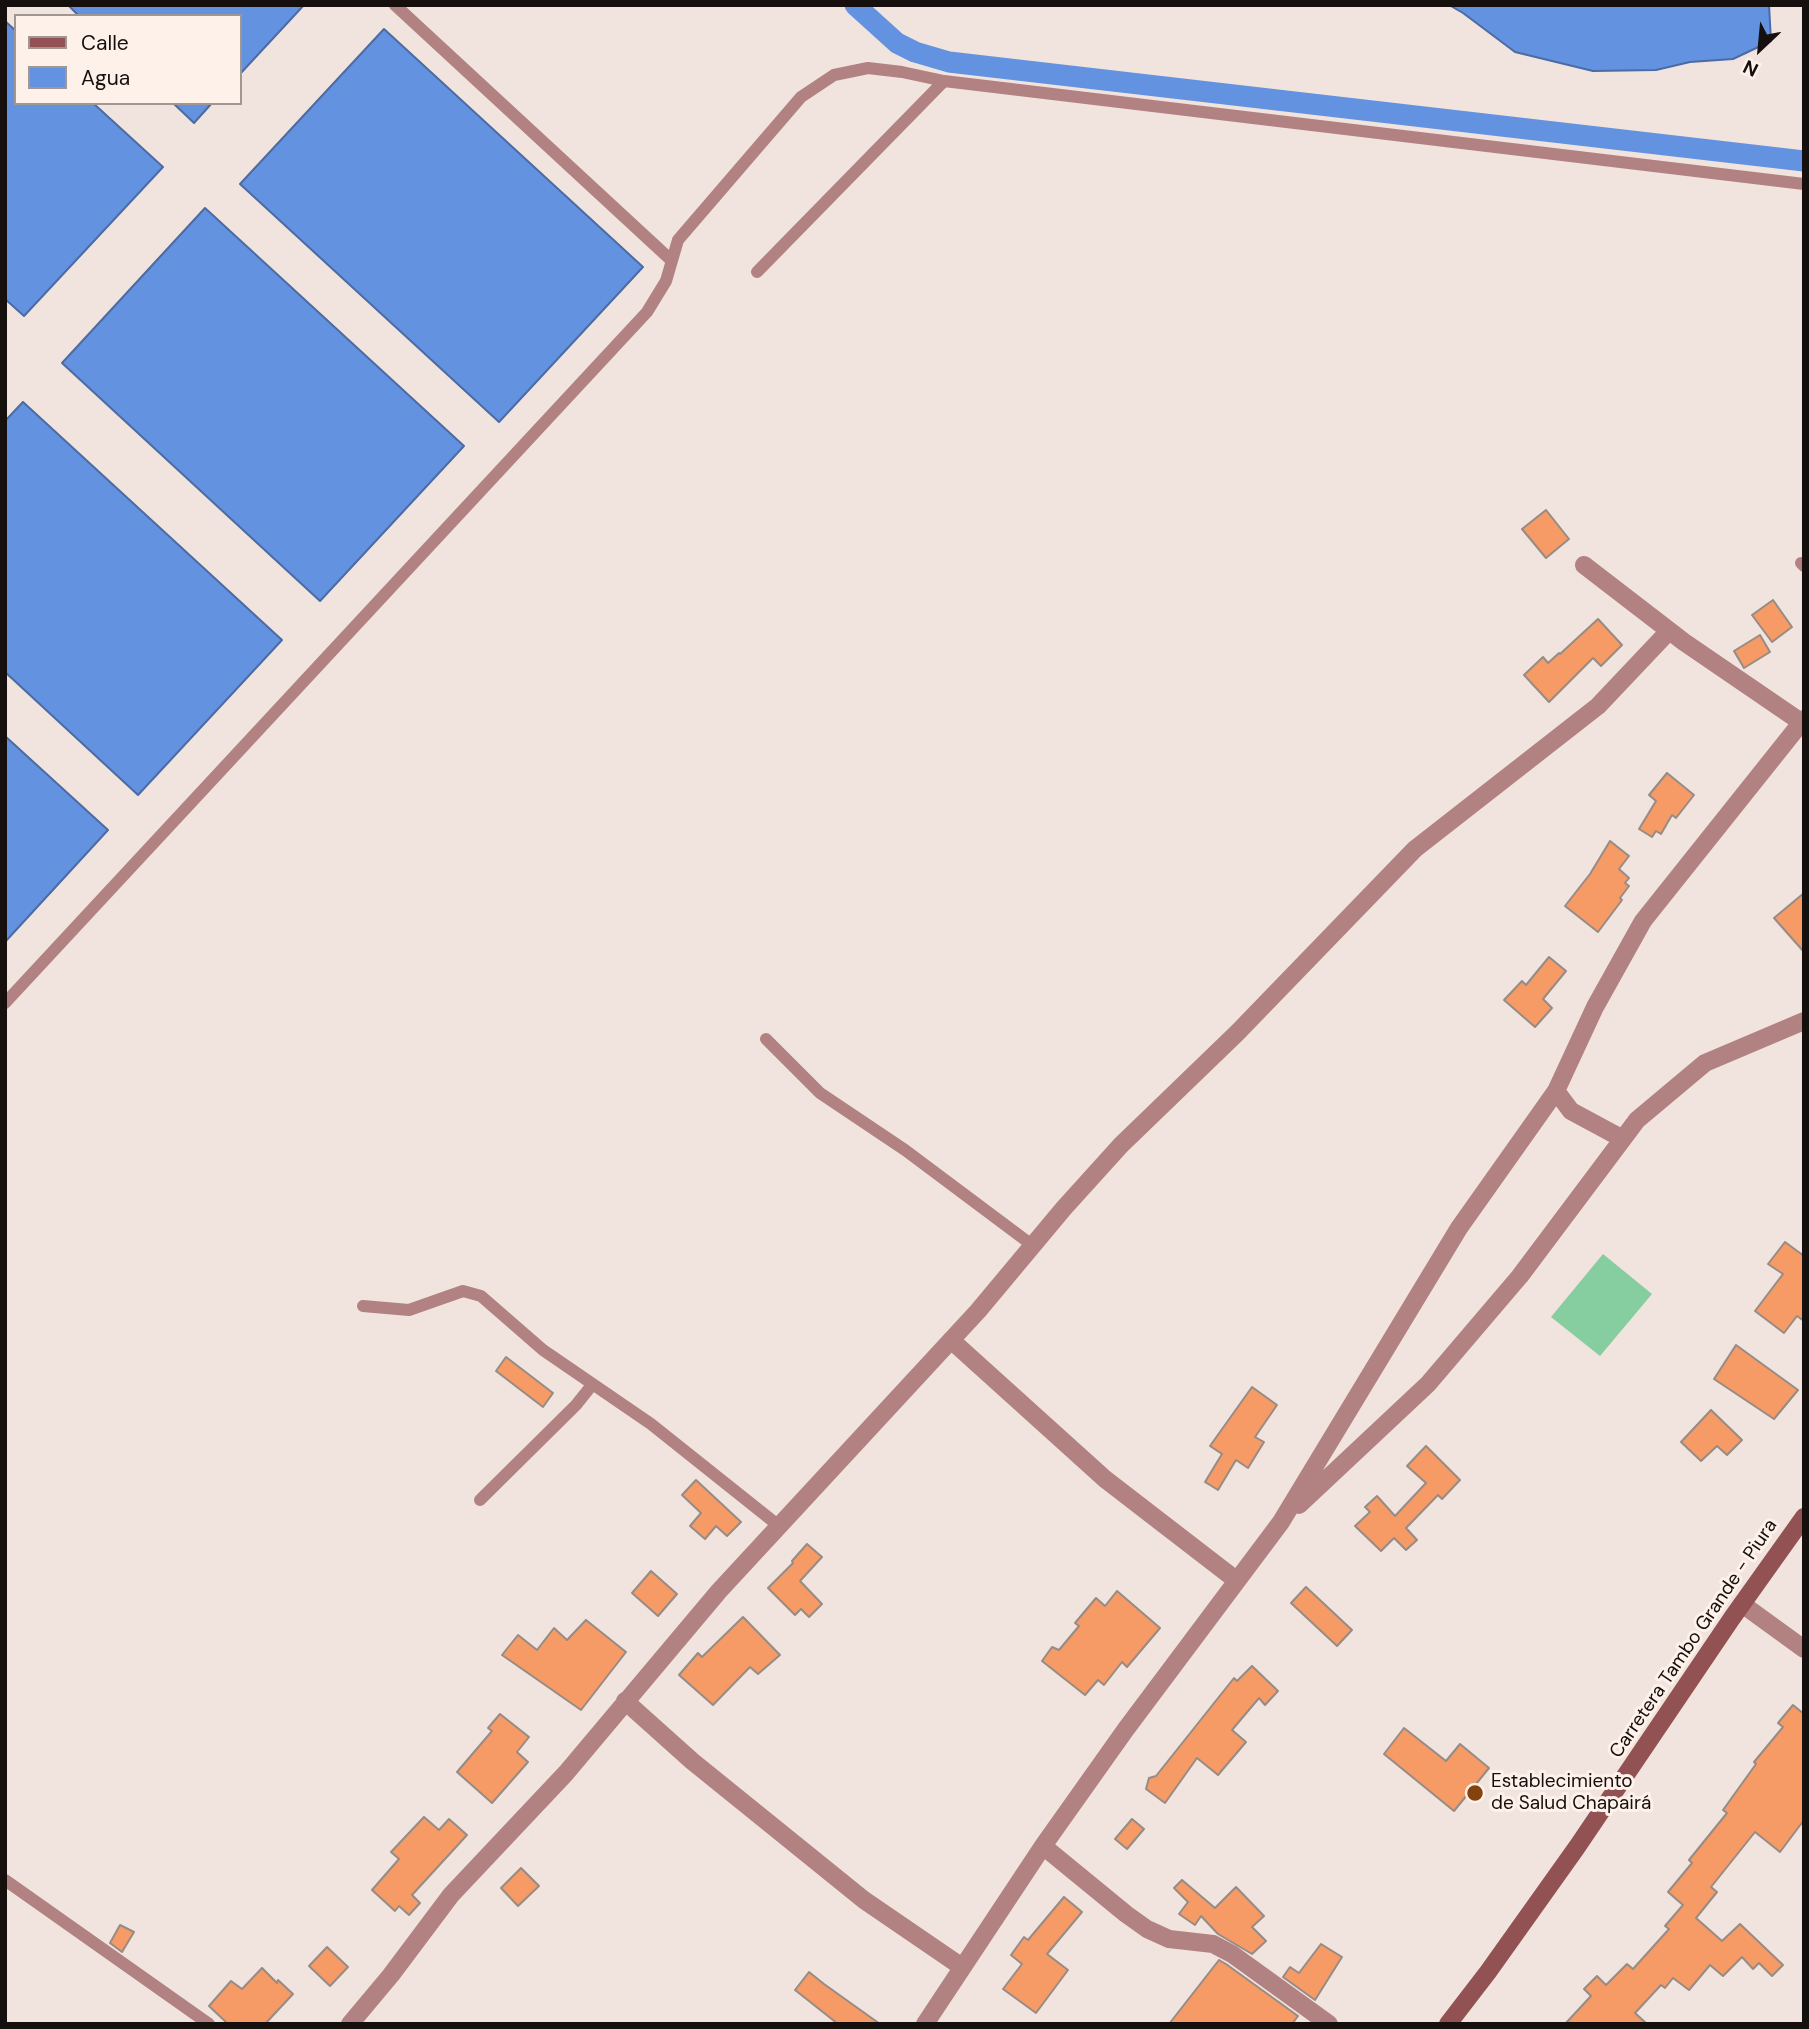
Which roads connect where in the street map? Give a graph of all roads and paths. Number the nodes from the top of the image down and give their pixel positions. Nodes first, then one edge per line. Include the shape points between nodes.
1 (395, 5) edge
2 (944, 81) junction
3 (1804, 184) edge
4 (672, 261) junction
5 (757, 272) dead end
6 (1584, 565) dead end
7 (1669, 631) junction
8 (1802, 721) edge
9 (5, 1003) edge
10 (1804, 1021) edge
11 (766, 1039) dead end
12 (1556, 1091) junction
13 (1623, 1139) junction
14 (1032, 1245) junction
15 (363, 1306) dead end
16 (951, 1340) junction
17 (592, 1385) junction
18 (480, 1500) dead end
19 (1804, 1517) edge
20 (1282, 1522) junction
21 (779, 1527) junction
22 (1236, 1580) junction
23 (1742, 1604) junction
24 (1804, 1649) edge
25 (625, 1701) junction
26 (1043, 1846) junction
27 (5, 1880) edge
28 (962, 1966) junction
29 (209, 2024) edge
30 (350, 2024) edge
31 (925, 2024) edge
32 (1329, 2024) edge
33 (1448, 2024) edge

1 - 4 lane
2 - 3 lane
2 - 4 lane via 868,68 834,75 801,96 678,240
2 - 5 lane
4 - 9 lane via 647,312
6 - 7 street
7 - 8 street
7 - 14 street via 1598,706 1415,849 1121,1145
8 - 12 street via 1643,921 1595,1007
10 - 13 street via 1705,1063 1637,1120
11 - 14 lane via 820,1093
12 - 13 street via 1571,1111
12 - 20 street via 1459,1228
13 - 20 street via 1520,1276 1427,1384
14 - 16 street
15 - 17 lane via 409,1310 463,1291 481,1296
16 - 21 street
16 - 22 street via 1105,1479
17 - 18 lane
17 - 21 lane via 651,1424
19 - 23 main road, Carretera Tambo Grande - Piura
20 - 22 street
21 - 25 street
22 - 26 street
23 - 24 street
23 - 33 main road, Carretera Tambo Grande - Piura via 1577,1847
25 - 28 street via 864,1900
25 - 30 street via 566,1773 451,1895
26 - 28 street
26 - 32 street via 1147,1929 1168,1939 1213,1944 1233,1954
27 - 29 lane
28 - 31 street

